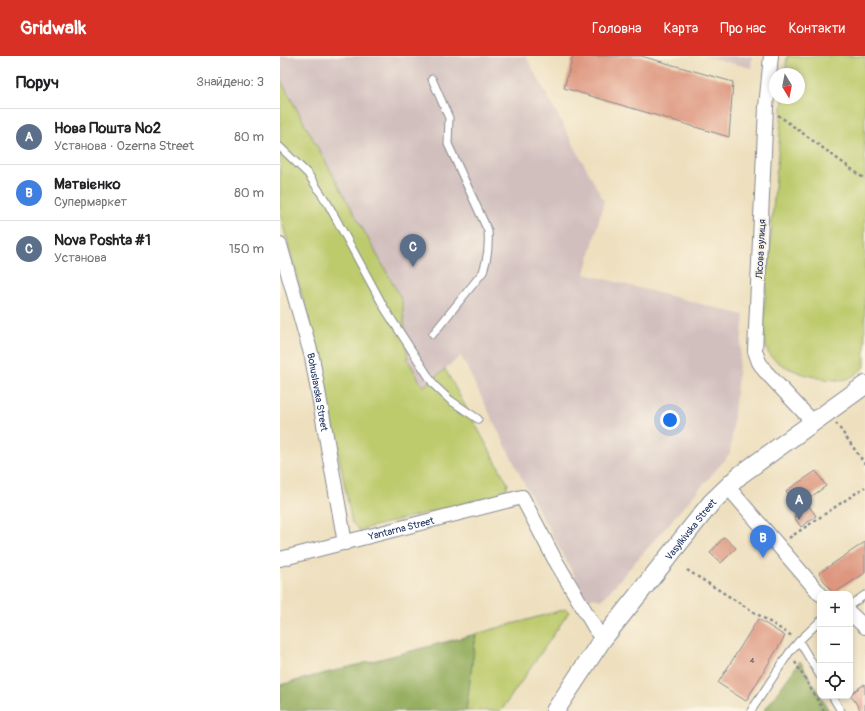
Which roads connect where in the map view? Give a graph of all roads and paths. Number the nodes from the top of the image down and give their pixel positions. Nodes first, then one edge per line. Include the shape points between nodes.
1 (771, 56) edge
2 (432, 79) dead end
3 (766, 107) junction
4 (280, 147) edge
5 (865, 179) edge
6 (280, 244) edge
7 (433, 334) dead end
8 (865, 385) edge
9 (478, 419) dead end
10 (834, 419) dead end
11 (813, 422) junction
12 (865, 464) edge
13 (727, 486) junction
14 (865, 487) edge
15 (783, 533) dead end
16 (345, 543) junction
17 (280, 559) edge
18 (687, 570) dead end
19 (817, 591) edge
20 (865, 596) edge
21 (853, 603) edge
22 (853, 616) edge
23 (817, 624) edge
24 (865, 627) edge
25 (602, 640) junction
26 (799, 641) junction
27 (796, 664) dead end
28 (817, 671) edge
29 (834, 699) edge
30 (555, 711) edge
31 (751, 711) edge
32 (824, 711) edge
33 (841, 711) edge

1 - 3 street, Лісова вулиця
2 - 7 lane via 449,118 448,144 489,238 487,262 483,272
3 - 5 path
3 - 11 street, Лісова вулиця via 755,351 765,371
4 - 9 lane via 308,174 324,198 385,309 434,385 450,400
6 - 16 street, Bohuslavska Street via 312,357
8 - 11 street, Vasylkivska Street
10 - 12 path
11 - 13 street, Vasylkivska Street
13 - 19 street
13 - 25 street, Vasylkivska Street via 696,520
14 - 15 path via 788,539
16 - 17 street, Yantarna Street
16 - 25 street, Yantarna Street via 522,497
18 - 26 path
20 - 21 lane
22 - 24 street
23 - 26 lane
25 - 30 street, Vasylkivska Street
26 - 28 lane
26 - 31 lane
27 - 32 path
29 - 33 lane

